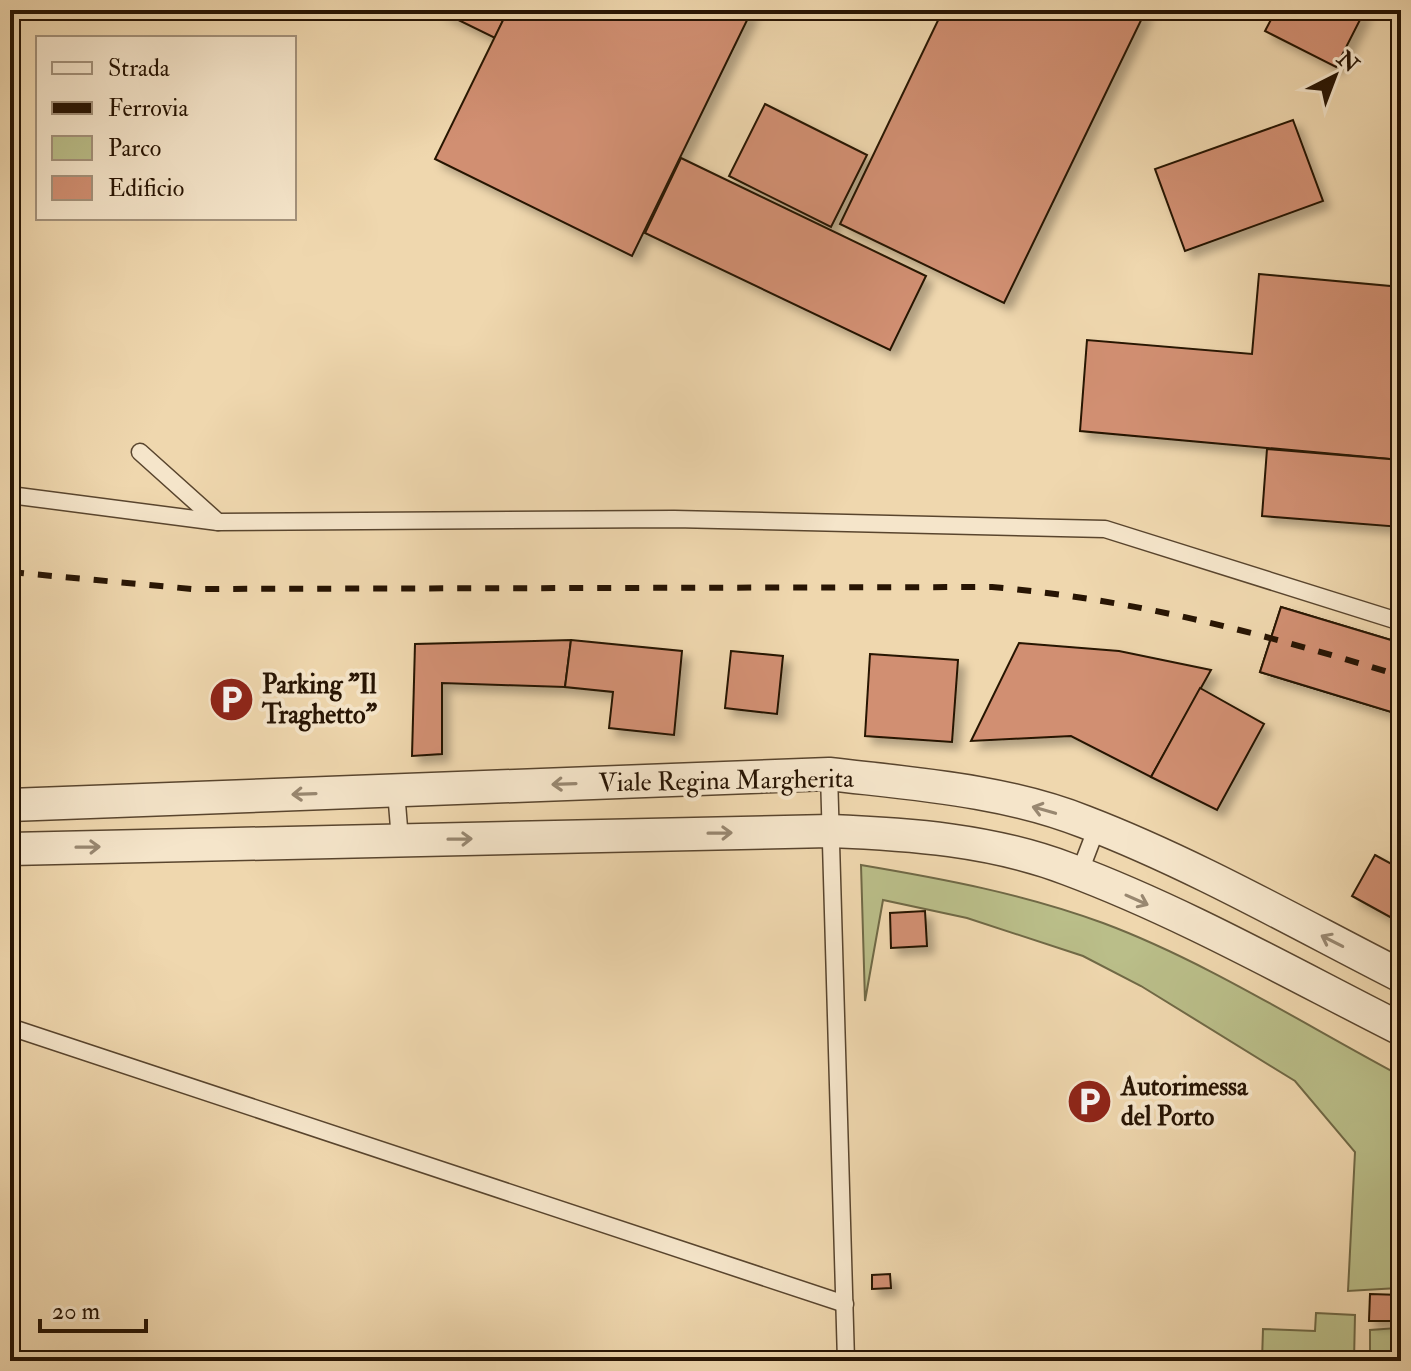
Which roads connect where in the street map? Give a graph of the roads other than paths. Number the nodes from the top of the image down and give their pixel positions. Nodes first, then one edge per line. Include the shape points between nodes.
1 (140, 452) dead end
2 (10, 495) edge
3 (218, 522) junction
4 (1401, 622) edge
5 (829, 774) junction
6 (396, 791) junction
7 (10, 805) edge
8 (1097, 827) junction
9 (830, 831) junction
10 (400, 840) junction
11 (10, 849) edge
12 (1079, 874) junction
13 (1401, 976) edge
14 (10, 1027) edge
15 (1401, 1029) edge
16 (845, 1304) junction
17 (846, 1361) edge

1 - 3 lane
2 - 3 lane
3 - 4 lane via 674,519 1105,529
5 -> 6 street, Viale Regina Margherita
8 -> 5 street, Viale Regina Margherita via 1000,797
5 - 9 lane
6 -> 7 street, Viale Regina Margherita
6 - 10 lane
8 - 12 lane
13 -> 8 street, Viale Regina Margherita
10 -> 9 street, Viale Regina Margherita
9 - 12 street, Viale Regina Margherita via 912,834 974,844
9 - 16 lane
11 -> 10 street, Viale Regina Margherita
12 -> 15 street, Viale Regina Margherita
14 - 16 lane
16 - 17 lane

